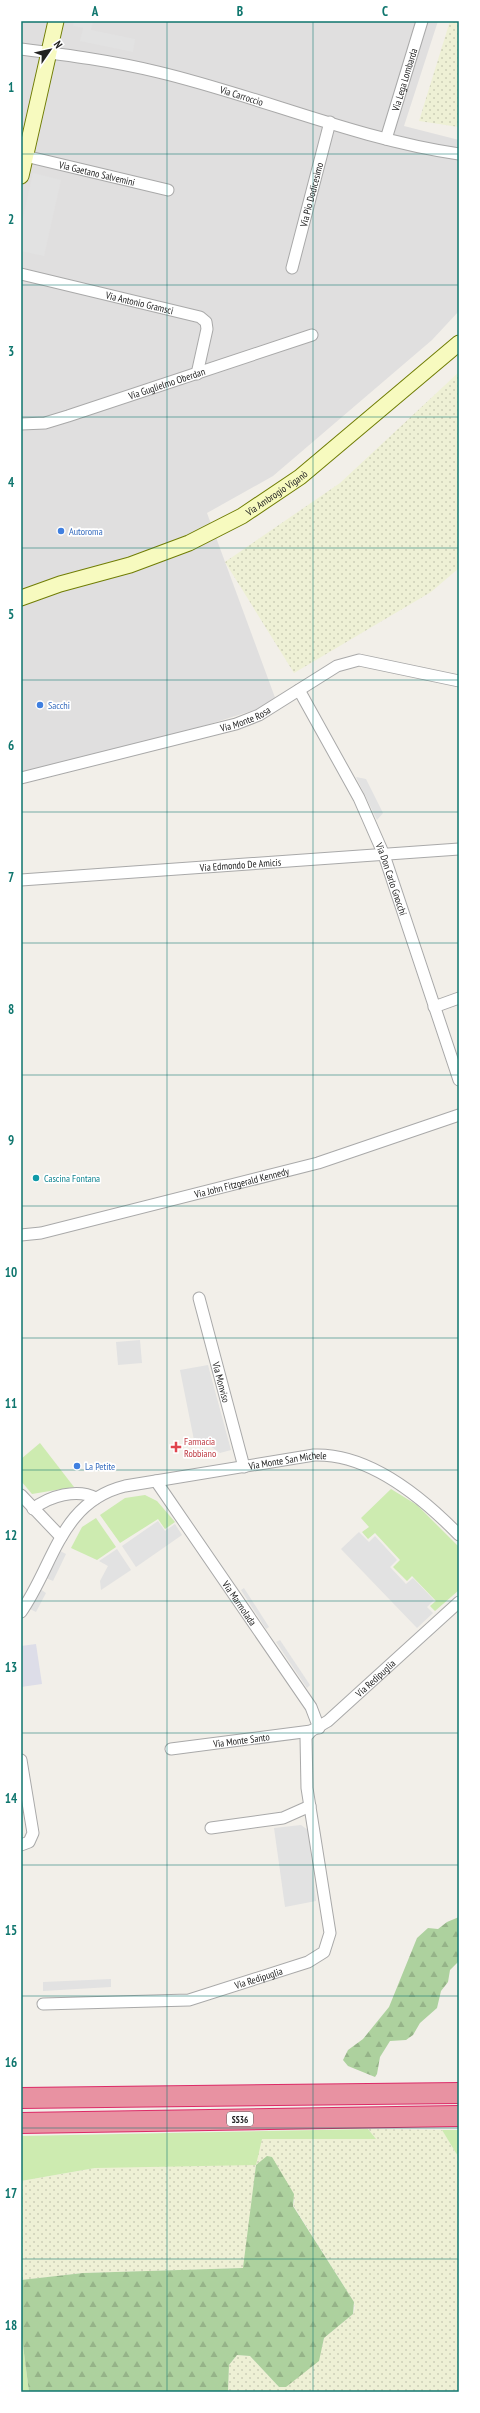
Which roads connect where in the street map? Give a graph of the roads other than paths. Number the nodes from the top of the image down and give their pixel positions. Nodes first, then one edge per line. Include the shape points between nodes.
1 (56, 21) edge
2 (422, 21) edge
3 (21, 49) edge
4 (49, 52) junction
5 (330, 122) junction
6 (386, 139) junction
7 (459, 154) edge
8 (26, 156) junction
9 (21, 176) edge
10 (168, 190) dead end
11 (292, 268) dead end
12 (21, 274) edge
13 (312, 336) dead end
14 (459, 343) edge
15 (197, 374) junction
16 (21, 424) edge
17 (60, 584) junction
18 (21, 588) edge
19 (21, 598) edge
20 (459, 681) edge
21 (299, 690) junction
22 (21, 778) edge
23 (459, 849) edge
24 (384, 855) junction
25 (21, 880) edge
26 (459, 998) edge
27 (434, 1007) junction
28 (459, 1080) edge
29 (459, 1115) edge
30 (21, 1235) edge
31 (199, 1298) dead end
32 (244, 1467) junction
33 (156, 1481) junction
34 (21, 1496) edge
35 (96, 1498) junction
36 (33, 1509) junction
37 (459, 1535) edge
38 (61, 1537) junction
39 (459, 1602) edge
40 (21, 1612) edge
41 (315, 1729) junction
42 (171, 1749) dead end
43 (21, 1760) edge
44 (310, 1806) junction
45 (211, 1828) dead end
46 (25, 1844) edge
47 (43, 2004) dead end
48 (459, 2093) edge
49 (21, 2098) edge
50 (459, 2116) edge
51 (21, 2123) edge

1 - 4 main road
2 - 6 street, Via Lega Lombarda
3 - 4 street, Via Carroccio
4 - 5 street, Via Carroccio via 159,72
4 - 8 main road
5 - 6 street, Via Carroccio
5 - 11 street, Via Pio Dodicesimo
6 - 7 street, Via Carroccio
8 - 9 main road
8 - 10 street, Via Gaetano Salvemini
12 - 15 street, Via Antonio Gramsci via 200,317 206,322 207,329
13 - 15 street, Via Guglielmo Oberdan
14 - 17 main road, Via Ambrogio Viganò via 300,477 242,516 189,543 130,565
15 - 16 street, Via Guglielmo Oberdan via 45,423
17 - 18 main road, Via Ambrogio Viganò
17 - 19 main road, Via Ambrogio Viganò
20 - 21 street, Via Monte Rosa via 359,660 337,666
21 - 22 street, Via Monte Rosa via 259,715 236,724
21 - 24 street, Via Don Carlo Gnocchi via 358,798
23 - 24 street, Via Edmondo De Amicis
24 - 25 street, Via Edmondo De Amicis
24 - 27 street, Via Don Carlo Gnocchi
26 - 27 street
27 - 28 street, Via Don Carlo Gnocchi
29 - 30 street, Via John Fitzgerald Kennedy via 318,1163 41,1233
31 - 32 street, Via Monviso
32 - 33 street, Via Monte San Michele
32 - 37 street, Via Monte San Michele via 314,1455 330,1454 342,1457 394,1481 438,1514
33 - 35 street, Via Monte San Michele via 117,1488
33 - 41 street, Via Marmolada via 311,1707
34 - 36 street
35 - 36 street via 82,1494 59,1496 42,1501
35 - 38 street, Via Monte San Michele via 76,1514
36 - 38 street
38 - 40 street, Via Monte San Michele
39 - 41 street, Via Redipuglia
41 - 42 street, Via Monte Santo
41 - 44 street, Via Redipuglia via 306,1737 304,1744
43 - 46 street via 33,1833
44 - 45 street via 283,1818
44 - 47 street, Via Redipuglia via 330,1933 327,1947 319,1957 189,2000
48 - 49 highway
50 - 51 highway, SS36

